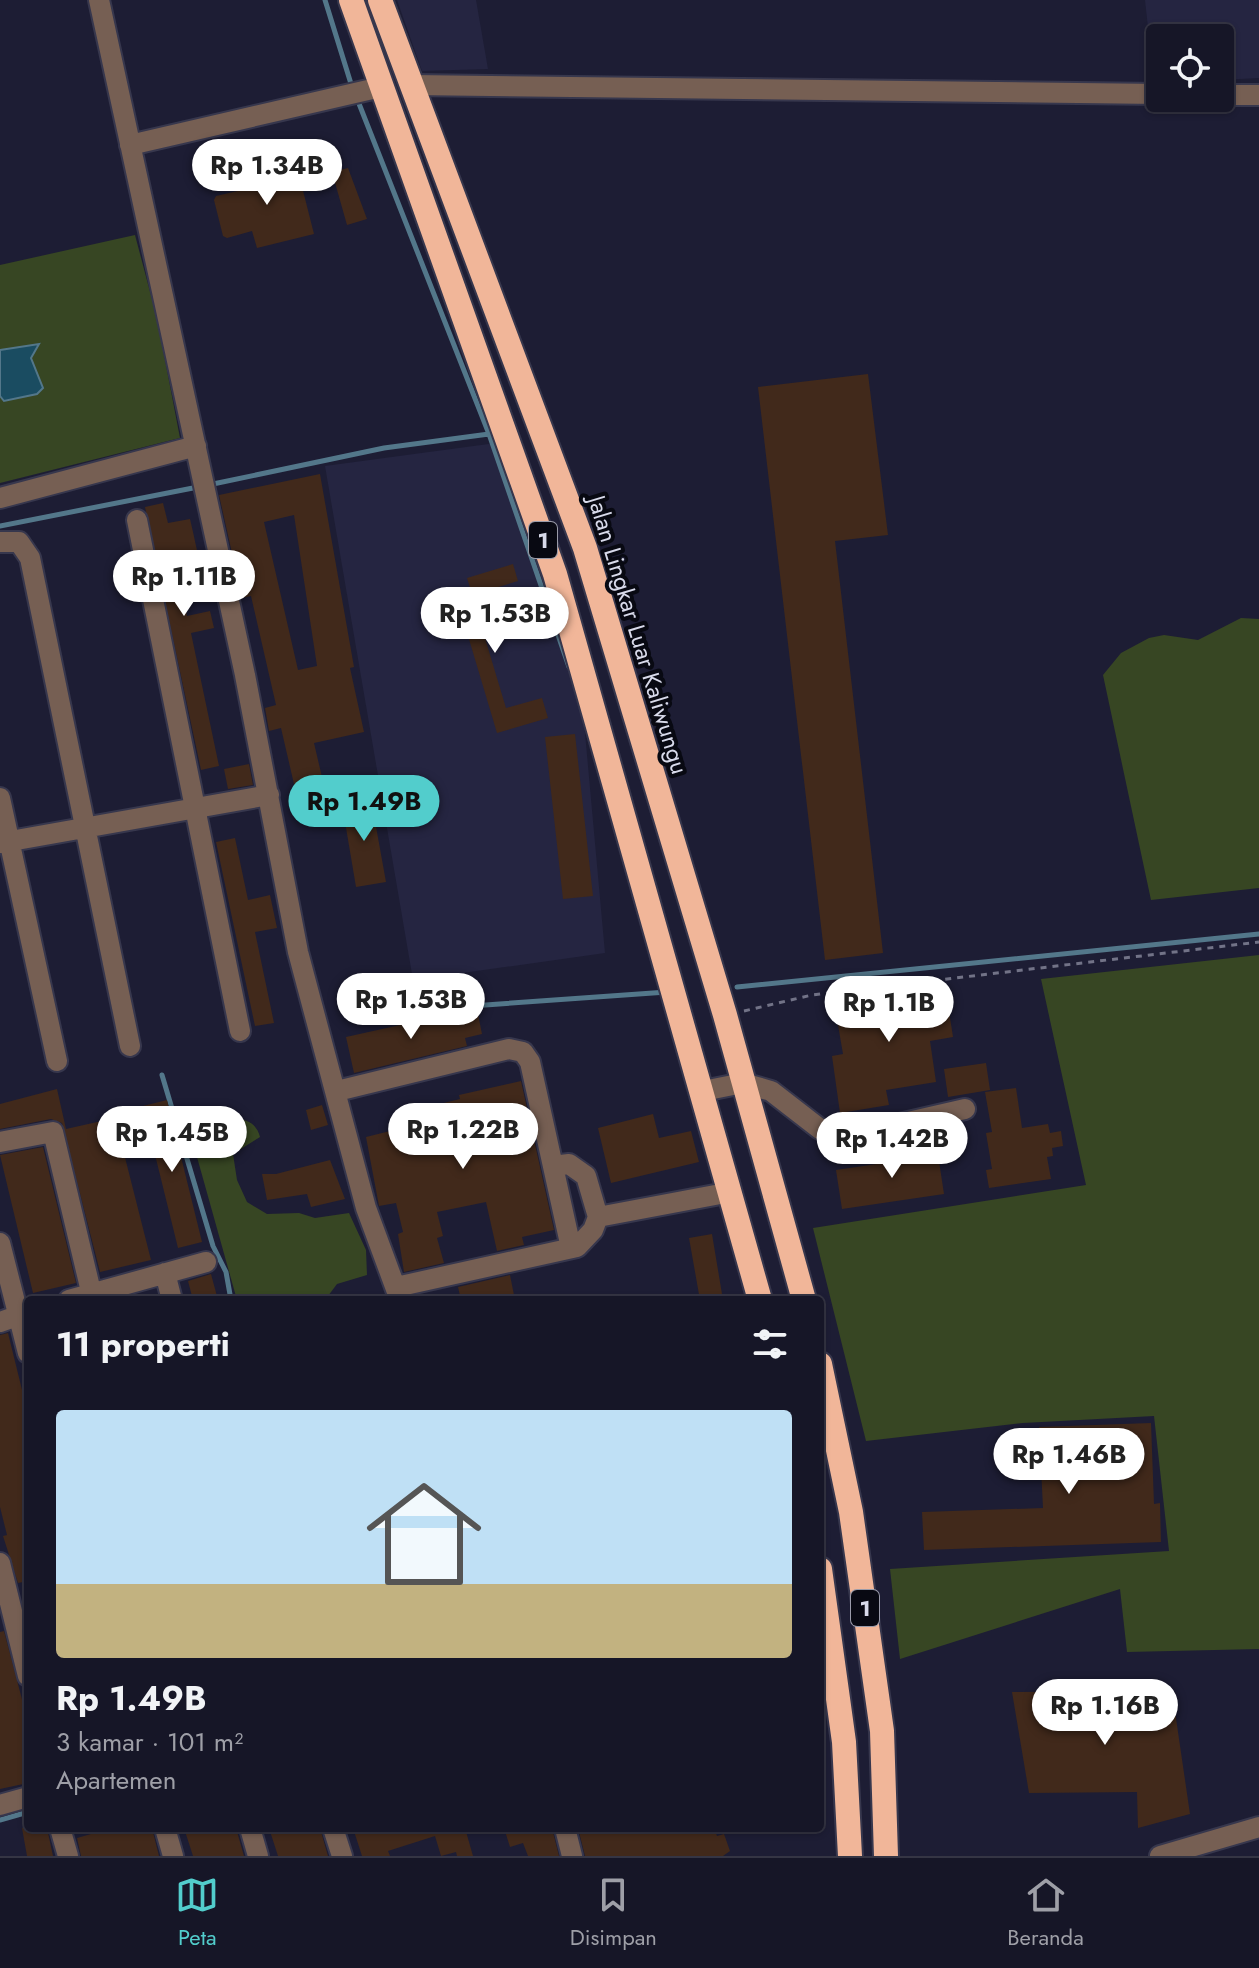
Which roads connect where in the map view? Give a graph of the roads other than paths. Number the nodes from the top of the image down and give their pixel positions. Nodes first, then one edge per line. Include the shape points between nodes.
1 (99, 0) edge
2 (351, 0) edge
3 (380, 0) edge
4 (412, 85) junction
5 (363, 92) junction
6 (1146, 94) edge
7 (1234, 95) edge
8 (1259, 95) edge
9 (130, 145) junction
10 (196, 446) junction
11 (0, 498) edge
12 (137, 520) dead end
13 (0, 542) edge
14 (269, 795) junction
15 (0, 798) edge
16 (197, 808) junction
17 (83, 831) junction
18 (5, 842) edge
19 (240, 1031) dead end
20 (130, 1046) dead end
21 (57, 1061) dead end
22 (743, 1083) junction
23 (337, 1091) junction
24 (703, 1091) junction
25 (965, 1109) dead end
26 (0, 1142) edge
27 (553, 1166) junction
28 (731, 1192) junction
29 (598, 1217) junction
30 (0, 1243) edge
31 (574, 1248) junction
32 (206, 1262) dead end
33 (165, 1273) junction
34 (398, 1293) edge
35 (92, 1296) edge
36 (95, 1296) edge
37 (171, 1296) edge
38 (759, 1296) edge
39 (803, 1296) edge
40 (16, 1317) edge
41 (24, 1341) edge
42 (824, 1383) edge
43 (0, 1563) edge
44 (824, 1598) edge
45 (24, 1660) edge
46 (24, 1798) edge
47 (0, 1805) edge
48 (1259, 1827) edge
49 (61, 1832) edge
50 (166, 1832) edge
51 (251, 1832) edge
52 (334, 1832) edge
53 (566, 1832) edge
54 (68, 1856) edge
55 (173, 1856) edge
56 (258, 1856) edge
57 (342, 1856) edge
58 (572, 1856) edge
59 (850, 1856) edge
60 (886, 1856) edge
61 (1160, 1856) edge

1 - 9 street
2 - 5 highway, 1
3 - 4 highway, Jalan Lingkar Luar Kaliwungu / 1
4 - 6 street
4 - 22 highway, Jalan Lingkar Luar Kaliwungu / 1 via 585,548
5 - 9 street
5 - 24 highway, 1 via 555,574
7 - 8 street
9 - 10 street
10 - 11 street
10 - 14 street
12 - 16 street
13 - 17 street via 19,542 30,558
14 - 16 street
14 - 23 street via 298,952
15 - 18 street
16 - 17 street
16 - 19 street
17 - 18 street
17 - 20 street
18 - 21 street
22 - 24 street
22 - 25 street via 771,1091 820,1129 843,1137
22 - 39 highway, Jalan Lingkar Luar Kaliwungu / 1
23 - 27 street via 517,1049 530,1062
23 - 34 street via 366,1208
24 - 28 highway, 1
26 - 35 street via 53,1132
27 - 29 street via 569,1164 586,1176
27 - 31 street
28 - 29 street
28 - 38 highway, 1
29 - 31 street via 593,1230
30 - 40 street
31 - 34 street
32 - 33 street
33 - 36 street
33 - 37 street
40 - 41 street
42 - 60 highway, 1 via 851,1512 882,1731
43 - 45 street
44 - 59 highway, 1 via 844,1742
46 - 47 street
48 - 61 street
49 - 54 street
50 - 55 street
51 - 56 street
52 - 57 street
53 - 58 street

